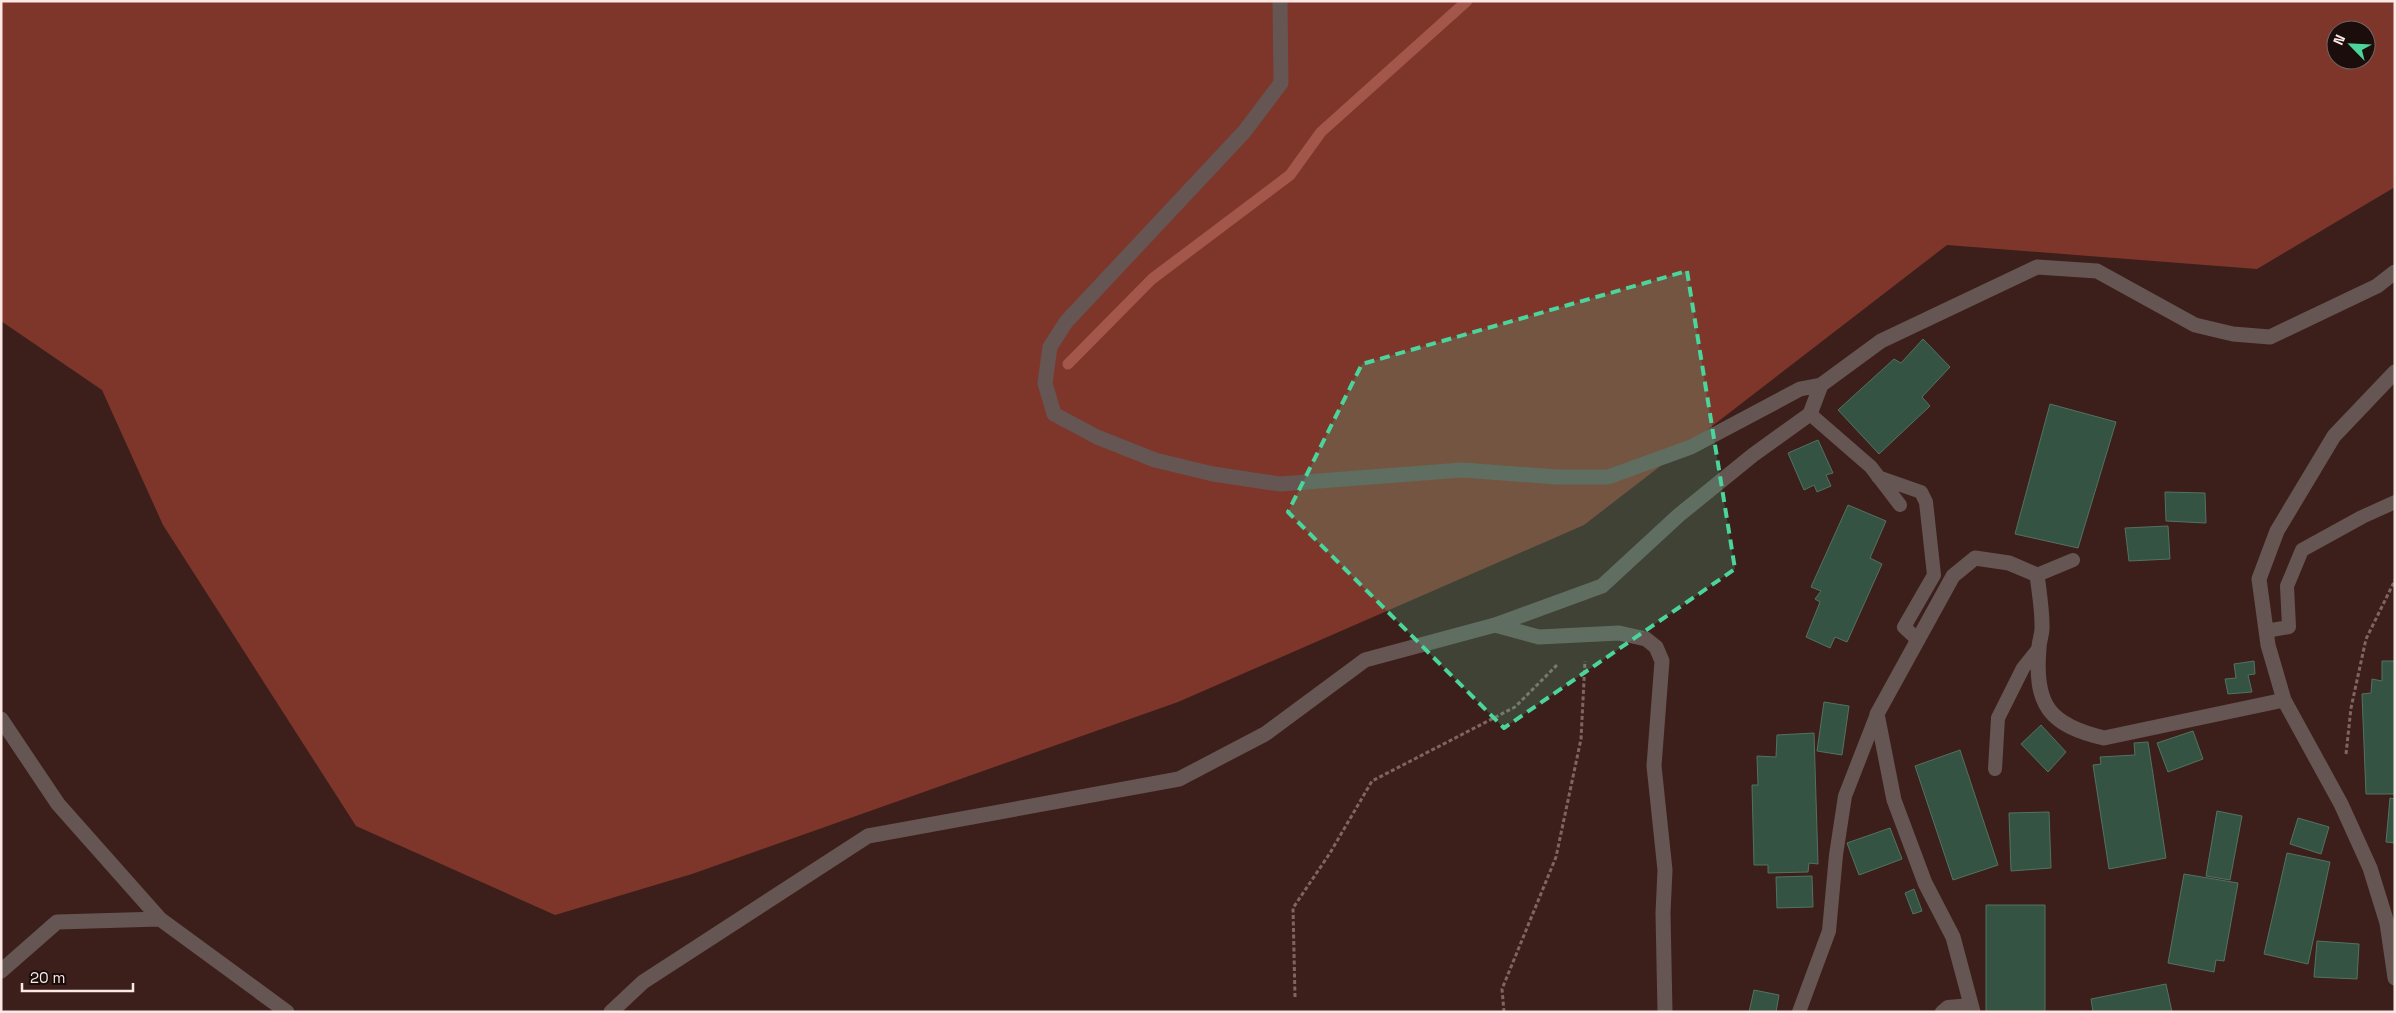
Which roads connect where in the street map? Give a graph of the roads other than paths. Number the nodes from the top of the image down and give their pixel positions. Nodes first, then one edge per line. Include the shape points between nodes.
1 (1280, 1) edge
2 (2395, 272) edge
3 (2395, 372) edge
4 (1821, 385) junction
5 (1810, 414) junction
6 (1878, 477) junction
7 (2395, 502) edge
8 (1900, 505) dead end
9 (2073, 560) dead end
10 (2038, 575) junction
11 (1495, 625) junction
12 (2266, 631) junction
13 (1918, 640) junction
14 (2038, 648) junction
15 (2284, 700) junction
16 (1877, 714) junction
17 (1, 718) edge
18 (1995, 769) dead end
19 (160, 919) junction
20 (1, 971) edge
21 (2395, 978) edge
22 (1972, 1008) edge
23 (288, 1012) edge
24 (611, 1012) edge
25 (1666, 1012) edge
26 (1798, 1012) edge
27 (1942, 1012) edge

1 - 4 street via 1281,83 1244,132 1066,322 1050,347 1045,383 1054,414 1097,437 1155,460 1213,474 1280,484 1462,470 1608,477 1691,447 1800,389
2 - 4 street via 2377,286 2270,337 2233,334 2195,324 2097,271 2037,267 1880,341
3 - 12 street via 2334,436 2278,531 2259,579
4 - 5 street
5 - 6 lane via 1871,467
5 - 11 street via 1686,509 1602,586
6 - 8 lane
6 - 13 lane via 1921,492 1926,502 1934,575 1904,627
7 - 12 lane via 2302,550 2287,586 2289,627
9 - 10 lane
10 - 13 street via 2009,562 1975,558 1953,576
10 - 14 street via 2042,627
11 - 24 street via 1365,660 1265,734 1179,779 868,836 643,982
11 - 25 street via 1538,637 1620,633 1646,639 1656,647 1662,661 1654,766 1665,870
12 - 15 street
13 - 16 street
14 - 15 street via 2041,697 2056,719 2080,732 2104,738
14 - 18 lane via 2023,668 1998,718
15 - 21 street via 2341,804 2370,868 2387,923
16 - 22 street via 1894,800 1925,884 1953,937
16 - 26 lane via 1845,796 1829,931
17 - 19 street via 58,804
19 - 20 street via 57,922
19 - 23 street
22 - 27 lane via 1948,1007

